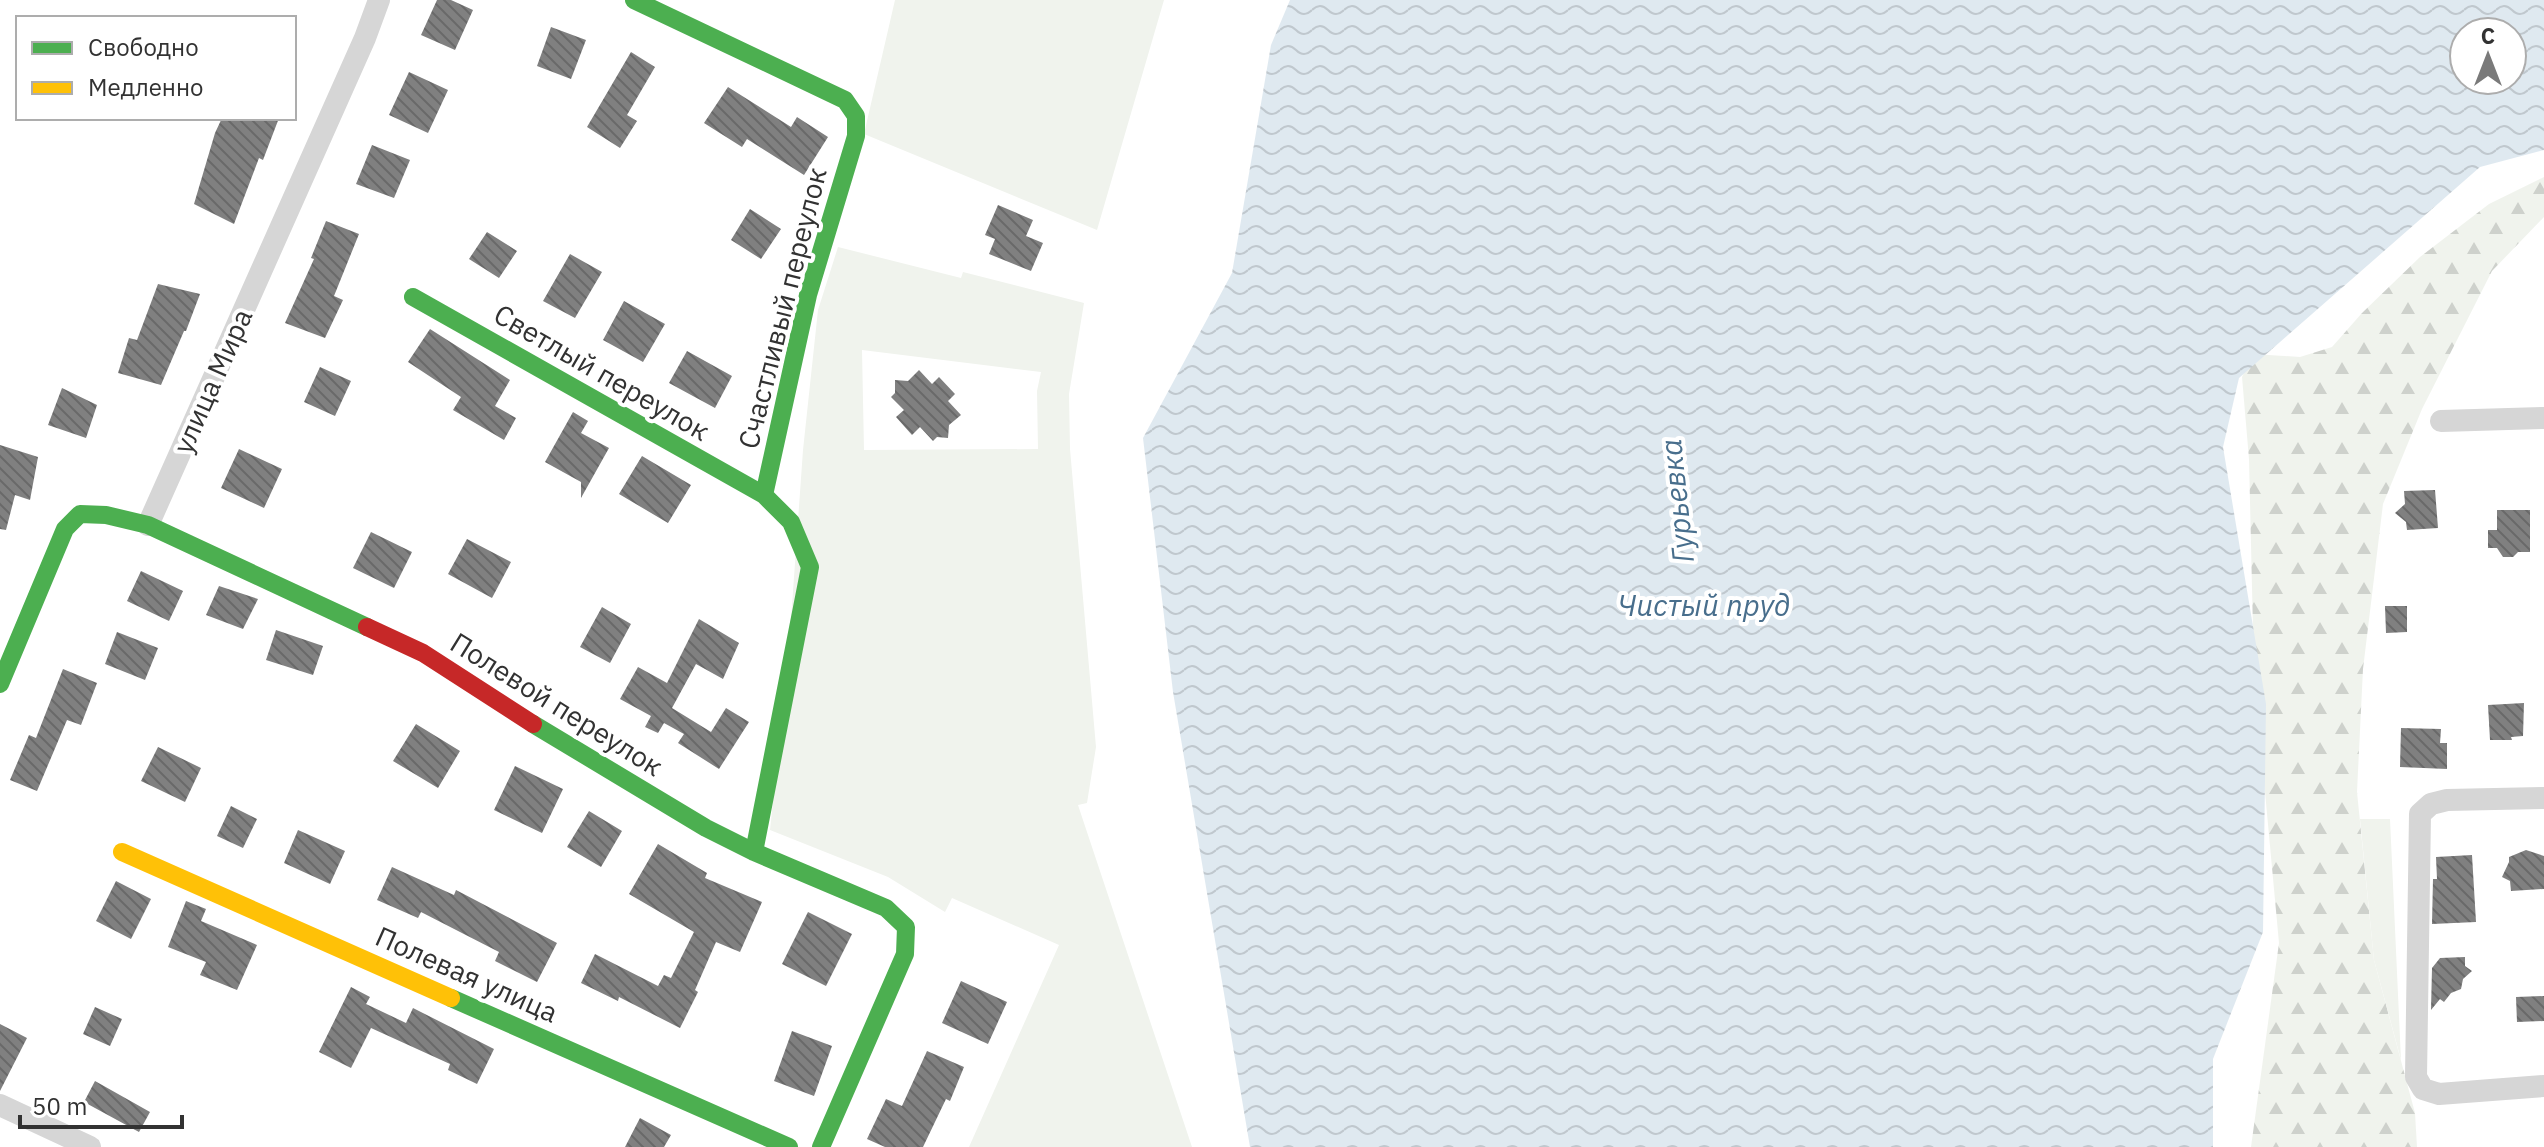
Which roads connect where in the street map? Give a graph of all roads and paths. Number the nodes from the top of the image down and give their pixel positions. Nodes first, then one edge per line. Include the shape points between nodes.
1 (379, 0) edge
2 (634, 0) edge
3 (662, 6) edge
4 (413, 297) dead end
5 (2544, 418) edge
6 (2441, 421) dead end
7 (764, 495) junction
8 (148, 525) junction
9 (0, 684) edge
10 (2544, 798) edge
11 (122, 852) dead end
12 (754, 852) junction
13 (2544, 1086) edge
14 (0, 1105) edge
15 (90, 1147) edge
16 (789, 1147) edge
17 (821, 1147) edge

1 - 8 street, улица Мира
2 - 3 street
3 - 7 street, Счастливый переулок via 845,100 856,116 856,136 808,295
4 - 7 street, Светлый переулок
5 - 6 street
7 - 12 street, Светлый переулок via 791,522 810,567
8 - 9 street via 80,514 65,529
8 - 12 street, Полевой переулок via 423,653 581,753
10 - 13 street via 2447,800 2420,814 2416,1077 2423,1089 2439,1094
11 - 16 street, Полевая улица
12 - 17 street, Полевой переулок via 886,908 906,927 905,954
14 - 15 street

